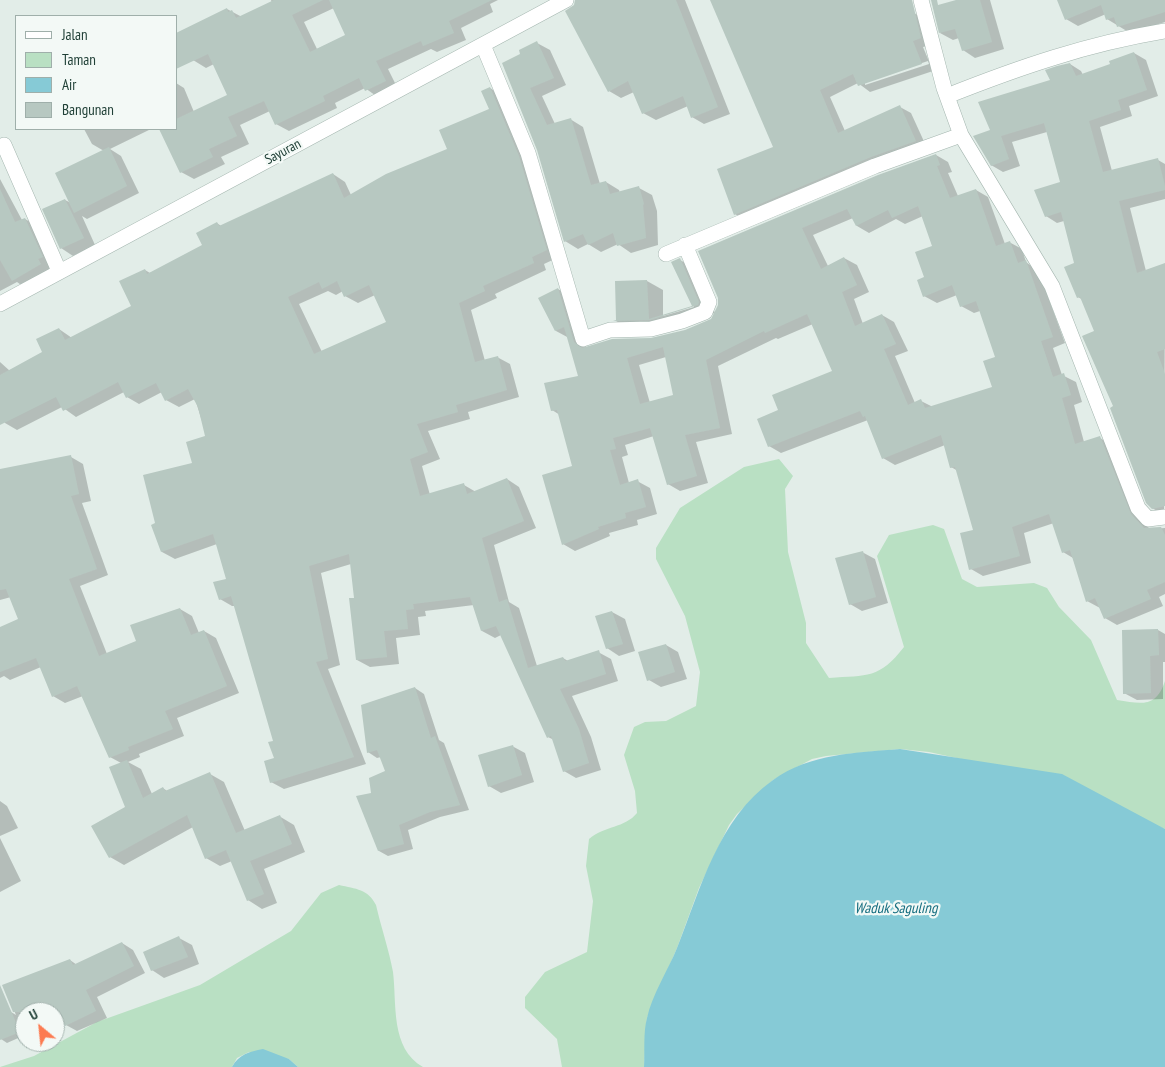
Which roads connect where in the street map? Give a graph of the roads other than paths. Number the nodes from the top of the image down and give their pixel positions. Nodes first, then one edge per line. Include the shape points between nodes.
1 (566, 0) edge
2 (921, 0) edge
3 (1165, 31) edge
4 (483, 45) junction
5 (947, 96) junction
6 (961, 135) junction
7 (4, 145) dead end
8 (685, 246) junction
9 (666, 254) dead end
10 (59, 271) junction
11 (0, 304) edge
12 (1165, 517) edge

1 - 4 street, Sayuran
2 - 5 street
3 - 5 street via 1113,40 1018,68
4 - 8 street via 528,154 584,338 610,330 651,329 705,312 709,302
4 - 10 street, Sayuran
5 - 6 street
6 - 8 street via 876,166
6 - 12 street via 1052,286 1138,508 1148,519
7 - 10 street
8 - 9 street
10 - 11 street, Sayuran

